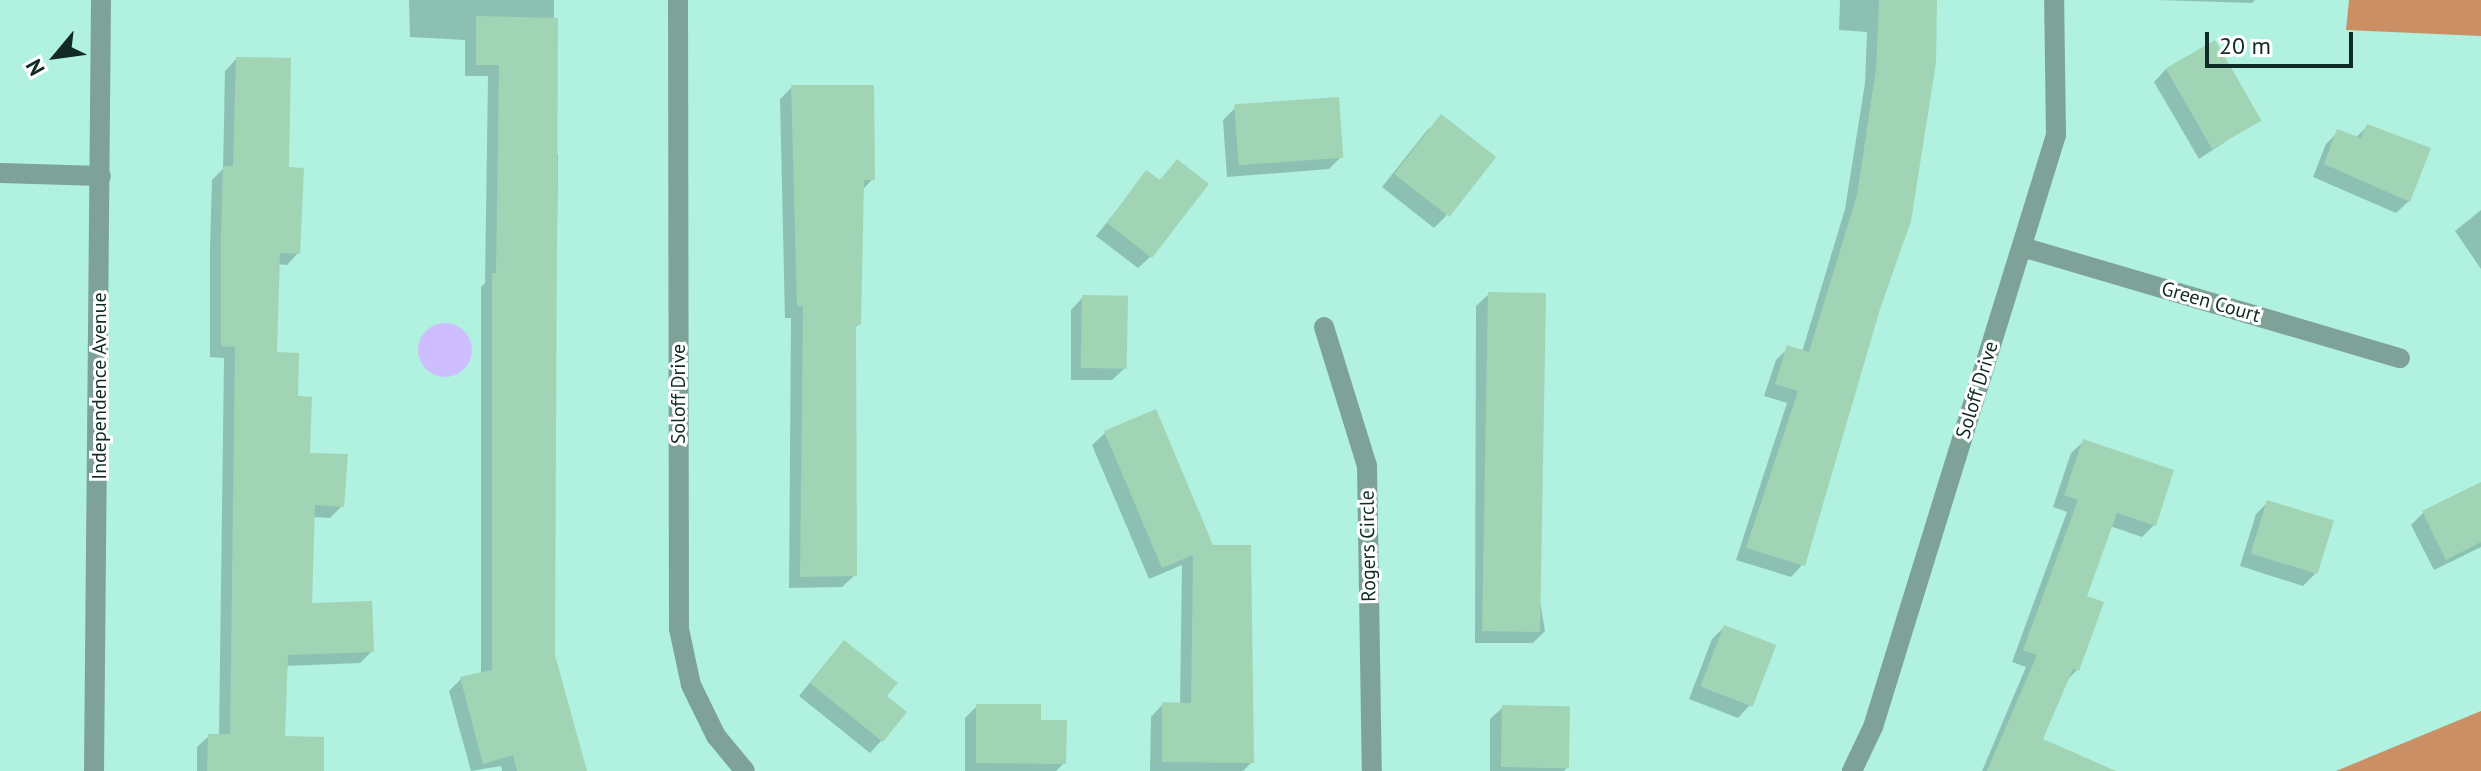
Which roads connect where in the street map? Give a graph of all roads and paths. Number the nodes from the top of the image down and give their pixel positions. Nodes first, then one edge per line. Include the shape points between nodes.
1 (101, 0) edge
2 (678, 0) edge
3 (2054, 0) edge
4 (0, 173) edge
5 (101, 176) junction
6 (2022, 247) junction
7 (1324, 327) dead end
8 (2400, 358) dead end
9 (94, 771) edge
10 (745, 771) edge
11 (1372, 771) edge
12 (1852, 771) edge

1 - 5 street, Independence Avenue
2 - 10 street, Soloff Drive via 679,629 691,685 716,736
3 - 6 street, Soloff Drive via 2056,135
4 - 5 street
5 - 9 street, Independence Avenue
6 - 8 street, Green Court
6 - 12 street, Soloff Drive via 1873,727
7 - 11 street, Rogers Circle via 1367,466

